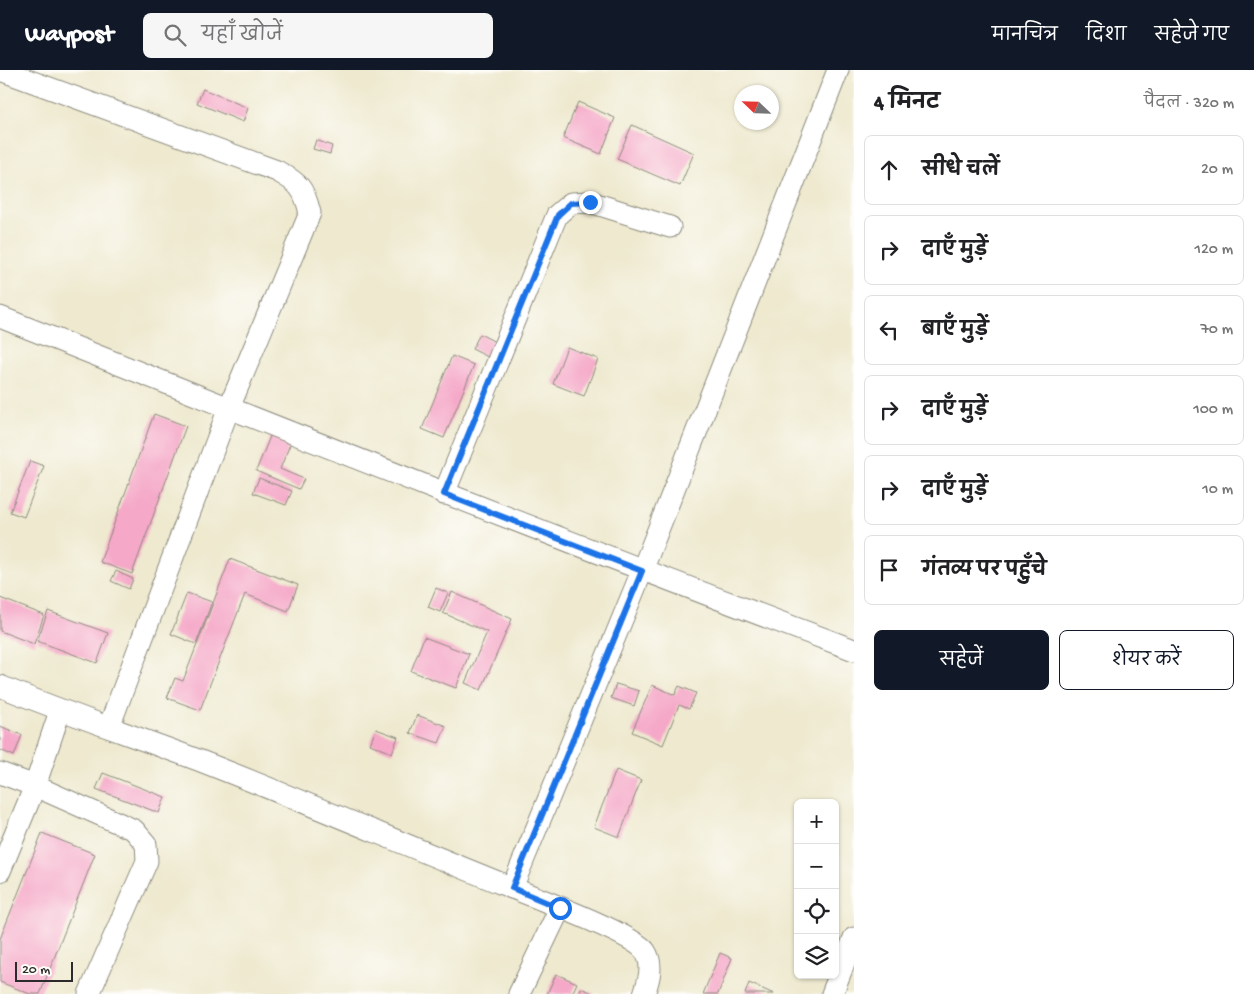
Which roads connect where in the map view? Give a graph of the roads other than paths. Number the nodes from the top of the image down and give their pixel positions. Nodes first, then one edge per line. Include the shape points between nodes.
1 (0, 70) edge
2 (838, 70) edge
3 (670, 227) dead end
4 (0, 317) edge
5 (229, 408) junction
6 (444, 494) junction
7 (642, 571) junction
8 (854, 650) edge
9 (0, 686) edge
10 (60, 711) junction
11 (109, 727) junction
12 (0, 773) edge
13 (35, 786) junction
14 (0, 871) edge
15 (512, 888) junction
16 (560, 908) junction
17 (854, 938) edge
18 (849, 966) edge
19 (89, 994) edge
20 (519, 994) edge
21 (644, 994) edge
22 (832, 994) edge

1 - 5 street via 276,171 297,182 307,199 310,213
2 - 7 street
3 - 6 street via 590,202 571,203 558,215
4 - 5 street
5 - 6 street
5 - 11 street
6 - 7 street
7 - 8 street
7 - 15 street
9 - 10 street
10 - 11 street
10 - 13 street
11 - 15 street
12 - 13 street
13 - 14 street
13 - 19 street via 134,830 146,844 147,861
15 - 16 street
16 - 20 street
16 - 21 street via 632,940 645,950 650,978
17 - 18 street
18 - 22 street

